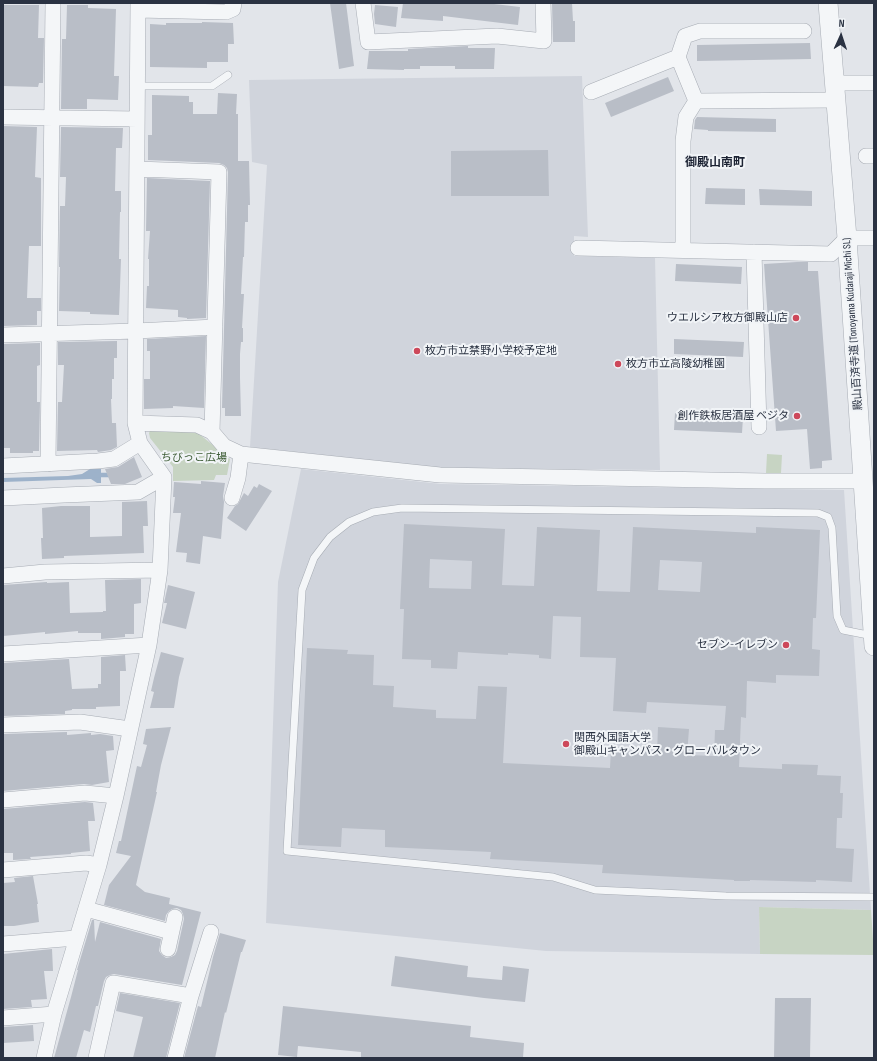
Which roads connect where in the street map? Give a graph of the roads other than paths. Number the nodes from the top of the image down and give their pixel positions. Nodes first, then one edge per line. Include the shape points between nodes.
1 (53, 3) edge
2 (234, 3) edge
3 (363, 3) edge
4 (543, 3) edge
5 (828, 3) edge
6 (138, 6) edge
7 (804, 31) dead end
8 (678, 57) junction
9 (228, 75) dead end
10 (874, 83) edge
11 (138, 86) junction
12 (835, 91) junction
13 (591, 92) dead end
14 (696, 101) junction
15 (3, 117) edge
16 (51, 118) junction
17 (137, 119) junction
18 (137, 169) junction
19 (847, 238) junction
20 (874, 238) edge
21 (578, 248) dead end
22 (683, 250) junction
23 (754, 252) junction
24 (215, 327) junction
25 (136, 331) junction
26 (3, 334) edge
27 (50, 334) junction
28 (135, 423) junction
29 (759, 427) dead end
30 (212, 432) junction
31 (140, 443) junction
32 (241, 454) junction
33 (48, 464) junction
34 (3, 466) edge
35 (164, 477) junction
36 (863, 481) junction
37 (3, 498) edge
38 (232, 498) dead end
39 (160, 570) junction
40 (3, 576) edge
41 (874, 641) edge
42 (148, 645) junction
43 (3, 654) edge
44 (3, 725) edge
45 (130, 729) junction
46 (116, 796) junction
47 (3, 800) edge
48 (99, 865) junction
49 (3, 870) edge
50 (874, 897) edge
51 (86, 909) junction
52 (175, 916) dead end
53 (171, 932) junction
54 (211, 932) dead end
55 (76, 938) junction
56 (3, 944) edge
57 (168, 949) dead end
58 (192, 996) junction
59 (54, 1014) junction
60 (3, 1018) edge
61 (44, 1058) edge
62 (96, 1058) edge
63 (175, 1058) edge

1 - 16 street
2 - 6 street via 233,9 226,12
3 - 4 street via 368,42 497,36 544,41
5 - 12 street, 殿山百済寺道 (Tonoyama Kudaraji Michi SL)
6 - 11 street
7 - 8 street via 700,31 685,36
8 - 13 street
8 - 14 street
9 - 11 lane via 212,86
10 - 12 street
11 - 17 street
12 - 14 street
12 - 19 street, 殿山百済寺道 (Tonoyama Kudaraji Michi SL)
14 - 22 street via 686,117
15 - 16 street
16 - 17 street
16 - 27 street
17 - 18 street
18 - 24 street via 219,172
18 - 25 street
19 - 20 street
19 - 23 street via 831,254
19 - 36 street, 殿山百済寺道 (Tonoyama Kudaraji Michi SL)
21 - 22 street
22 - 23 street
23 - 29 street
24 - 25 street
24 - 30 street
25 - 27 street
25 - 28 street
26 - 27 street
27 - 33 street
28 - 30 street via 197,425
28 - 31 street
30 - 32 street via 224,446
31 - 33 street via 114,459
31 - 35 street
32 - 36 street via 440,475
32 - 38 street
33 - 34 street
35 - 37 street via 138,492
35 - 39 street
36 - 41 street, 殿山百済寺道 (Tonoyama Kudaraji Michi SL)
39 - 40 street via 45,572
39 - 42 street
41 - 50 lane via 843,630 837,616 832,528 828,517 818,513 402,508 373,512 349,522 330,537 314,558 302,590 287,851 553,877 595,890 726,896
42 - 43 street
42 - 45 street
44 - 45 street via 80,722
45 - 46 street
46 - 47 street via 85,793
46 - 48 street
48 - 49 street via 86,863
48 - 51 street
51 - 53 street
51 - 55 street
52 - 53 street
53 - 57 street
54 - 58 street
55 - 56 street
55 - 59 street
58 - 62 street via 113,983
58 - 63 street
59 - 60 street
59 - 61 street

